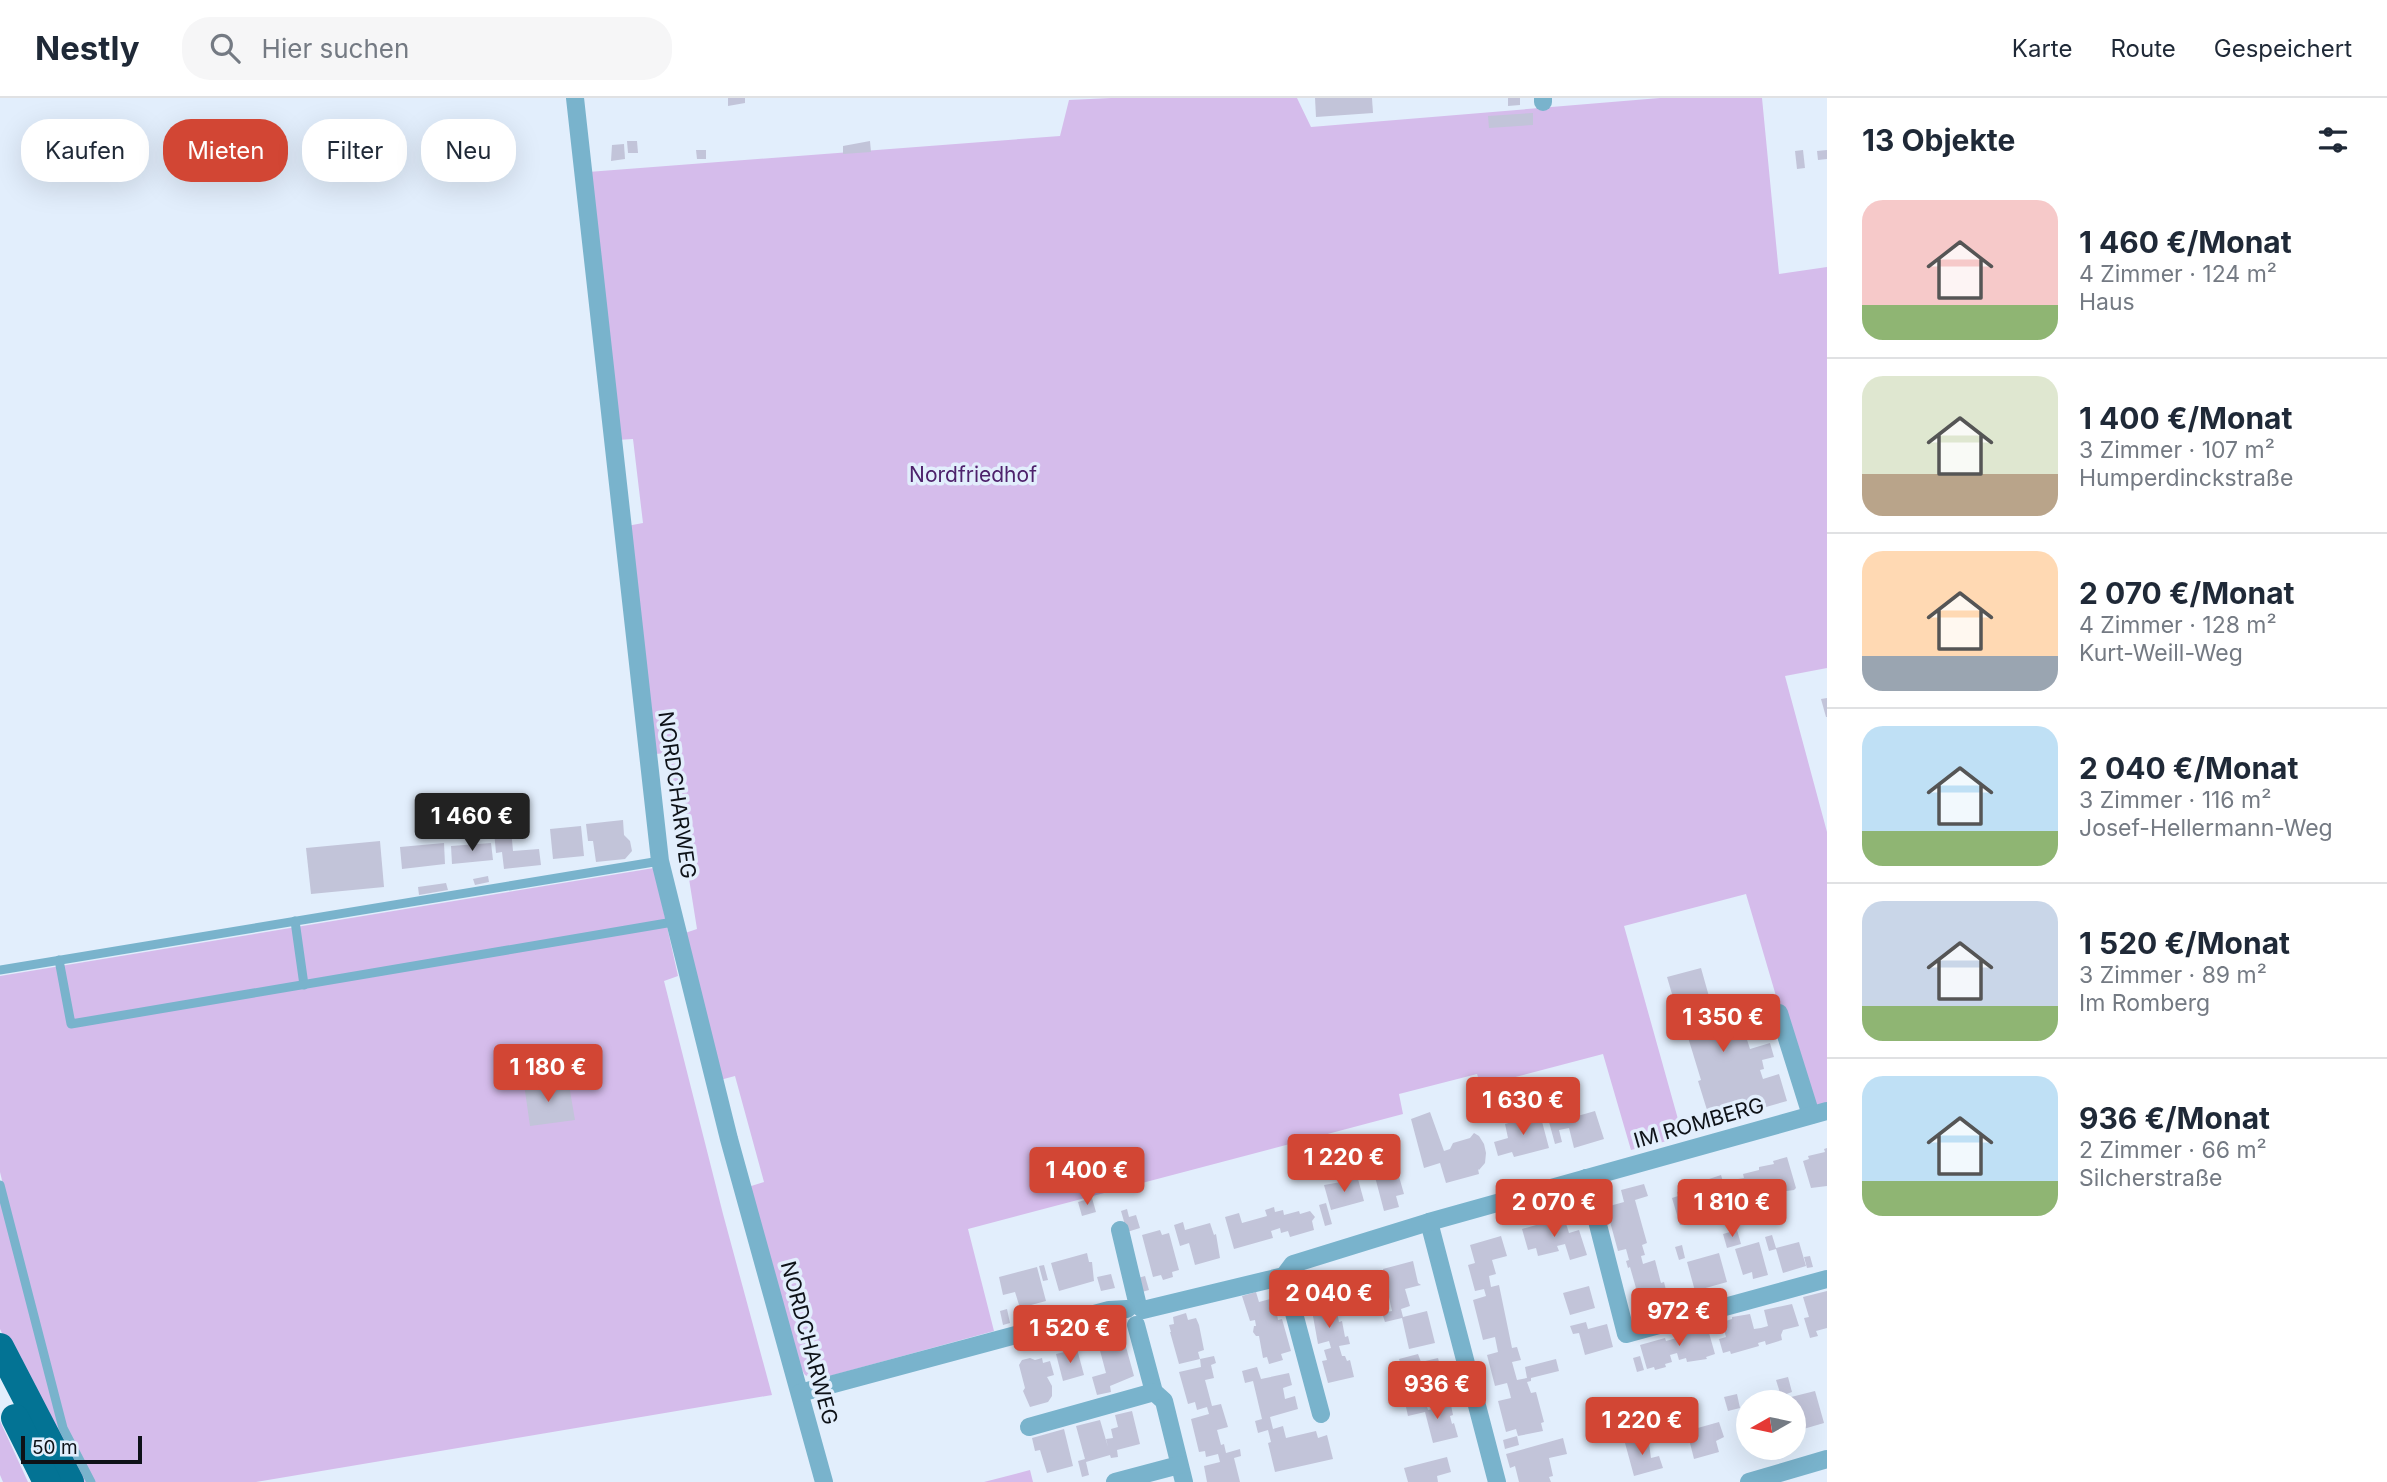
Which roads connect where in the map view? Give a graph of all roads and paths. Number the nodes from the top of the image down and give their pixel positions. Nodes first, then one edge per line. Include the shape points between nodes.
1 (575, 98) edge
2 (660, 861) junction
3 (295, 920) junction
4 (673, 922) junction
5 (59, 960) junction
6 (0, 970) edge
7 (304, 985) junction
8 (1779, 1013) dead end
9 (1819, 1113) edge
10 (1586, 1178) junction
11 (0, 1185) edge
12 (1429, 1222) junction
13 (1120, 1230) dead end
14 (1284, 1276) junction
15 (1827, 1279) edge
16 (1136, 1312) junction
17 (0, 1347) edge
18 (0, 1387) edge
19 (1154, 1392) junction
20 (800, 1393) junction
21 (1321, 1414) dead end
22 (1029, 1427) dead end
23 (1827, 1459) edge
24 (1182, 1474) edge
25 (47, 1482) edge
26 (70, 1482) edge
27 (91, 1482) edge
28 (824, 1482) edge
29 (1115, 1482) edge
30 (1497, 1482) edge
31 (1749, 1482) edge

1 - 2 street, NORDCHARWEG
2 - 3 lane
2 - 4 street, NORDCHARWEG
3 - 5 lane
3 - 7 lane
4 - 7 lane
4 - 20 street, NORDCHARWEG
5 - 6 lane
5 - 7 lane via 71,1024
8 - 9 street
9 - 10 street, IM ROMBERG
10 - 12 street, IM ROMBERG
10 - 15 street via 1626,1334
11 - 27 lane via 63,1428
12 - 14 street, IM ROMBERG via 1293,1264
12 - 30 street
13 - 16 street
14 - 16 street, IM ROMBERG
14 - 21 street
16 - 19 street
16 - 20 street, IM ROMBERG via 1108,1310
17 - 26 highway
18 - 25 highway
19 - 22 street
19 - 24 street via 1164,1401
20 - 28 street, NORDCHARWEG
23 - 31 street
24 - 29 street

